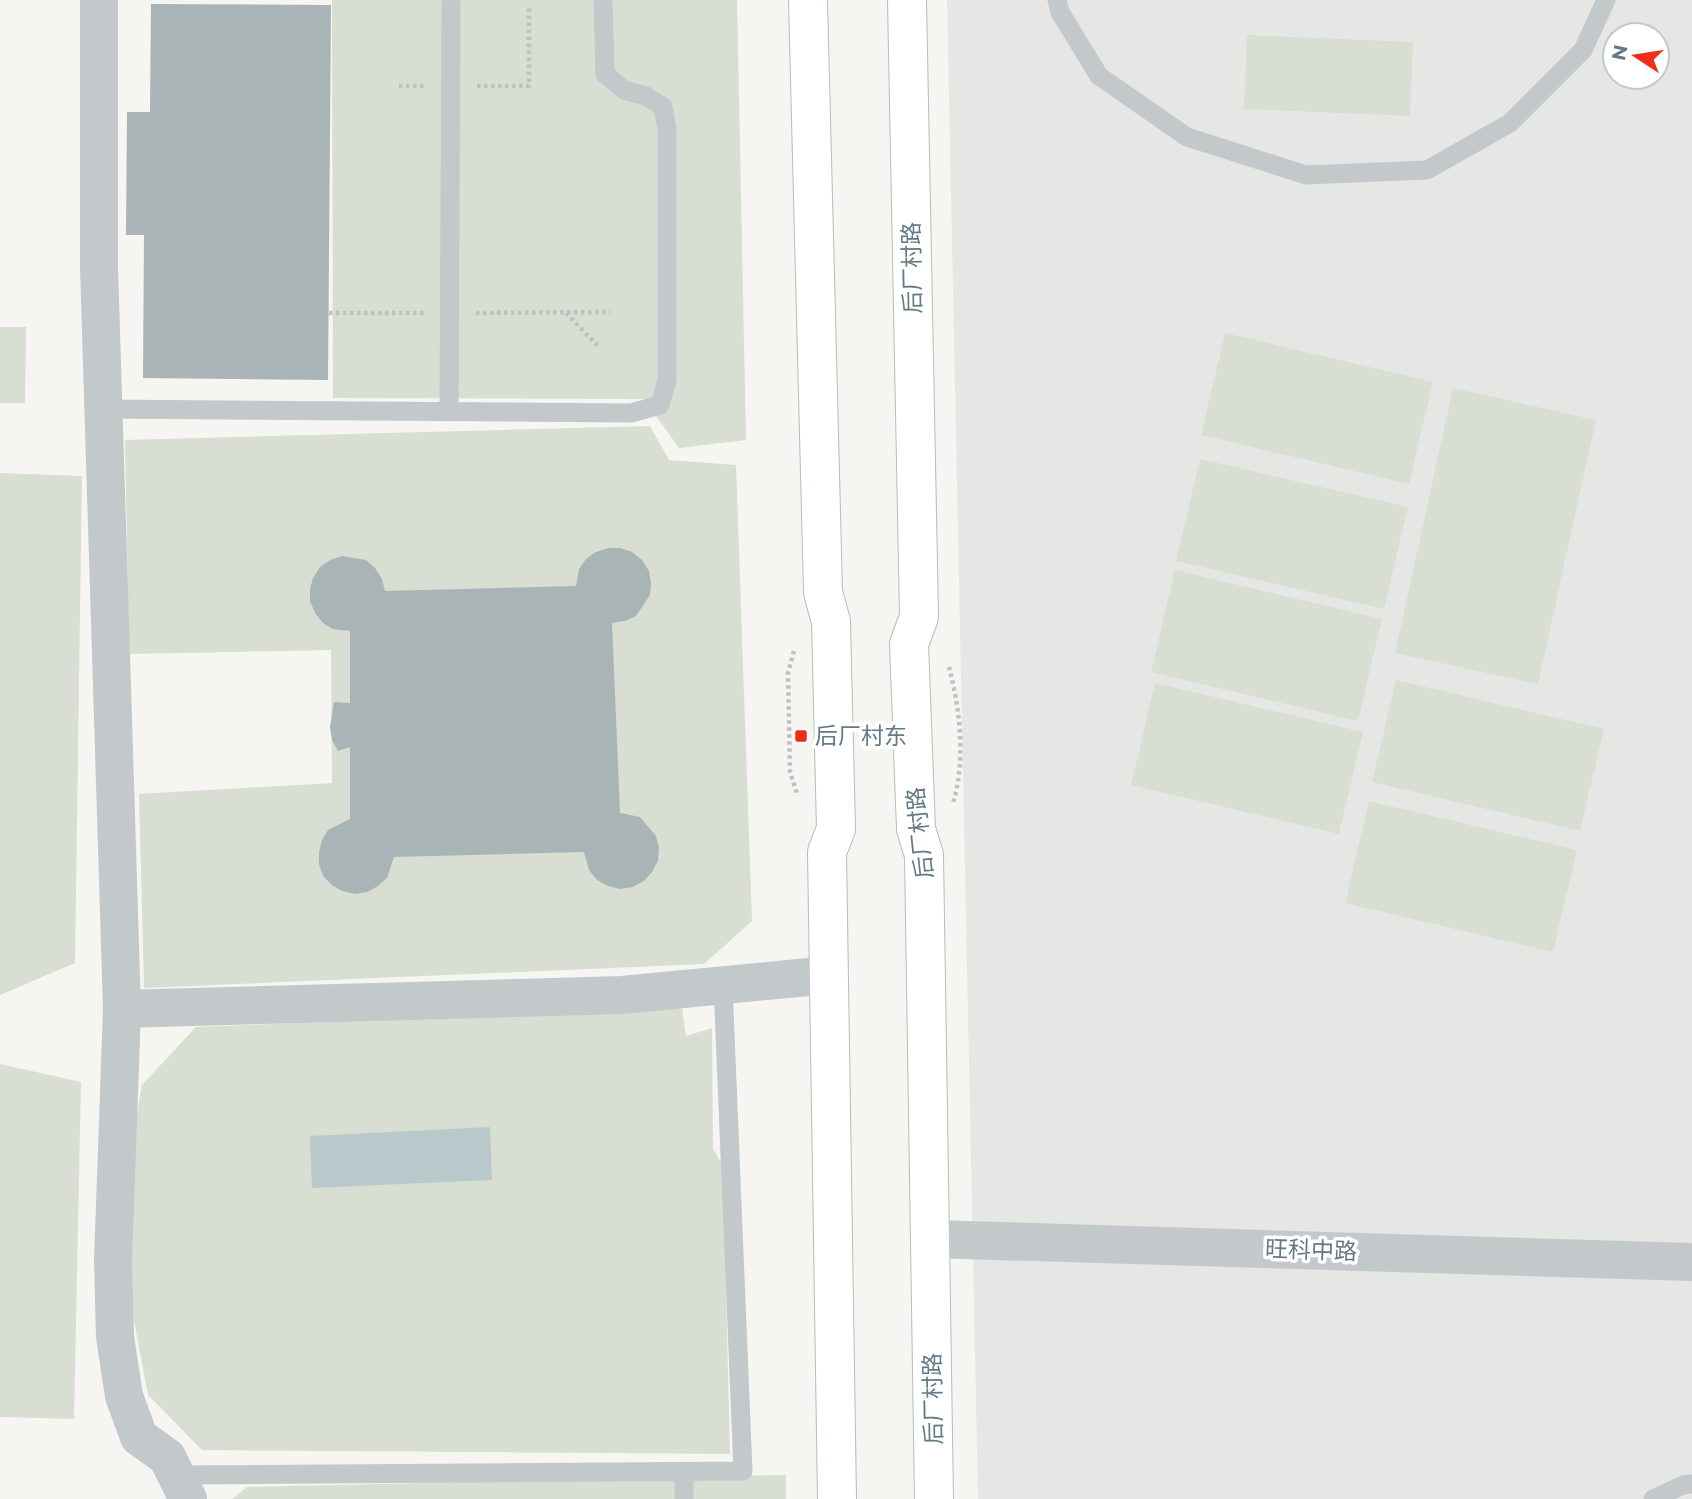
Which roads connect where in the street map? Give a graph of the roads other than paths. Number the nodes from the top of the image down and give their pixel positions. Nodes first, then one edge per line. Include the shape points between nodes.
1 (99, 0) edge
2 (451, 0) edge
3 (603, 0) edge
4 (807, 0) edge
5 (907, 0) edge
6 (1057, 0) edge
7 (1606, 0) edge
8 (103, 409) junction
9 (449, 411) junction
10 (829, 975) junction
11 (723, 985) junction
12 (122, 1009) junction
13 (931, 1239) junction
14 (1692, 1262) edge
15 (684, 1472) junction
16 (1692, 1483) edge
17 (182, 1487) edge
18 (684, 1499) edge
19 (836, 1499) edge
20 (934, 1499) edge
21 (1653, 1499) edge

1 - 8 street
2 - 9 lane
3 - 9 lane via 605,74 624,90 663,107 667,129 667,380 660,405 631,412
4 - 10 main road via 823,592 831,622 836,829 827,852
5 - 13 main road, 后厂村路 via 919,617 909,644 916,829 925,855
6 - 7 lane via 1099,76 1187,136 1306,175 1427,170 1510,123 1583,50
8 - 9 lane
8 - 12 street
10 - 11 street
10 - 19 main road
11 - 12 street via 622,995
11 - 15 lane via 743,1471
12 - 17 street via 113,1261 115,1338 124,1396 139,1437 167,1457
13 - 14 street, 旺科中路
13 - 20 main road, 后厂村路
15 - 17 lane
15 - 18 lane
16 - 21 lane

